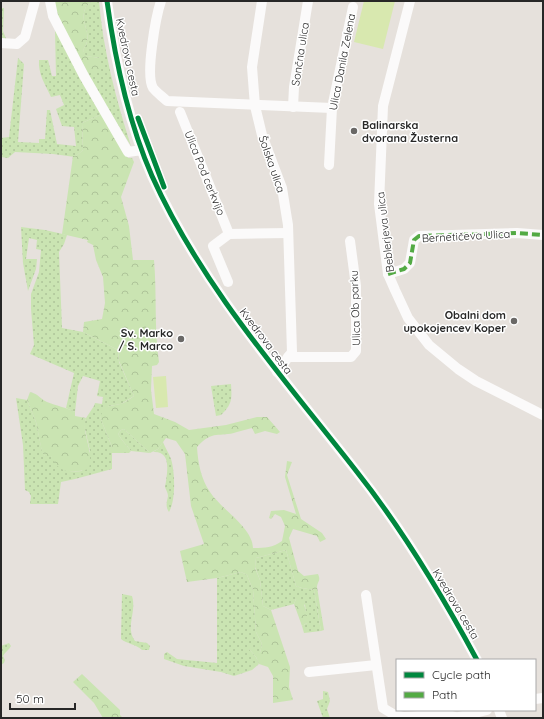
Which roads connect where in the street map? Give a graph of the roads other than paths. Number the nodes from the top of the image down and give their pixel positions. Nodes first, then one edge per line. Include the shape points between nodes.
1 (35, 1) edge
2 (50, 1) edge
3 (107, 1) edge
4 (161, 1) edge
5 (262, 1) edge
6 (308, 1) edge
7 (410, 1) edge
8 (353, 7) dead end
9 (1, 43) edge
10 (255, 106) junction
11 (293, 106) junction
12 (332, 108) junction
13 (180, 112) dead end
14 (142, 150) junction
15 (329, 165) dead end
16 (288, 233) junction
17 (229, 234) junction
18 (543, 235) edge
19 (350, 241) dead end
20 (388, 274) junction
21 (228, 282) dead end
22 (288, 357) junction
23 (277, 372) junction
24 (543, 415) edge
25 (366, 595) dead end
26 (476, 659) edge
27 (376, 665) junction
28 (309, 672) dead end
29 (483, 711) edge
30 (455, 718) edge

1 - 9 street via 25,37 17,44
2 - 14 street via 53,16 128,152
3 - 14 street, Kvedrova cesta via 122,82
4 - 10 street via 156,15 150,62 153,87 167,101
5 - 10 street, Šolska ulica via 252,67
6 - 11 street, Sončna ulica
7 - 20 street, Beblerjeva ulica via 383,106 379,204
8 - 12 street, Ulica Danila Zelena
10 - 11 street
10 - 16 street, Šolska ulica via 262,135 282,188
11 - 12 street
12 - 15 street, Ulica Danila Zelena
13 - 17 street, Ulica Pod cerkvijo
14 - 23 street, Kvedrova cesta via 152,175 195,257
16 - 17 street
16 - 22 street, Šolska ulica via 292,352
17 - 21 street via 213,246
18 - 20 street, Bernetičeva Ulica via 517,233 419,236 414,240 410,264 404,269
19 - 22 street, Ulica Ob parku via 356,286 356,351 351,357
20 - 24 street, Beblerjeva ulica via 408,318 429,346 476,380
22 - 23 street, Šolska ulica
23 - 26 street, Kvedrova cesta via 358,472 388,514 451,612
25 - 27 street
27 - 28 street
27 - 30 street via 383,708 404,717 446,714
29 - 30 street

